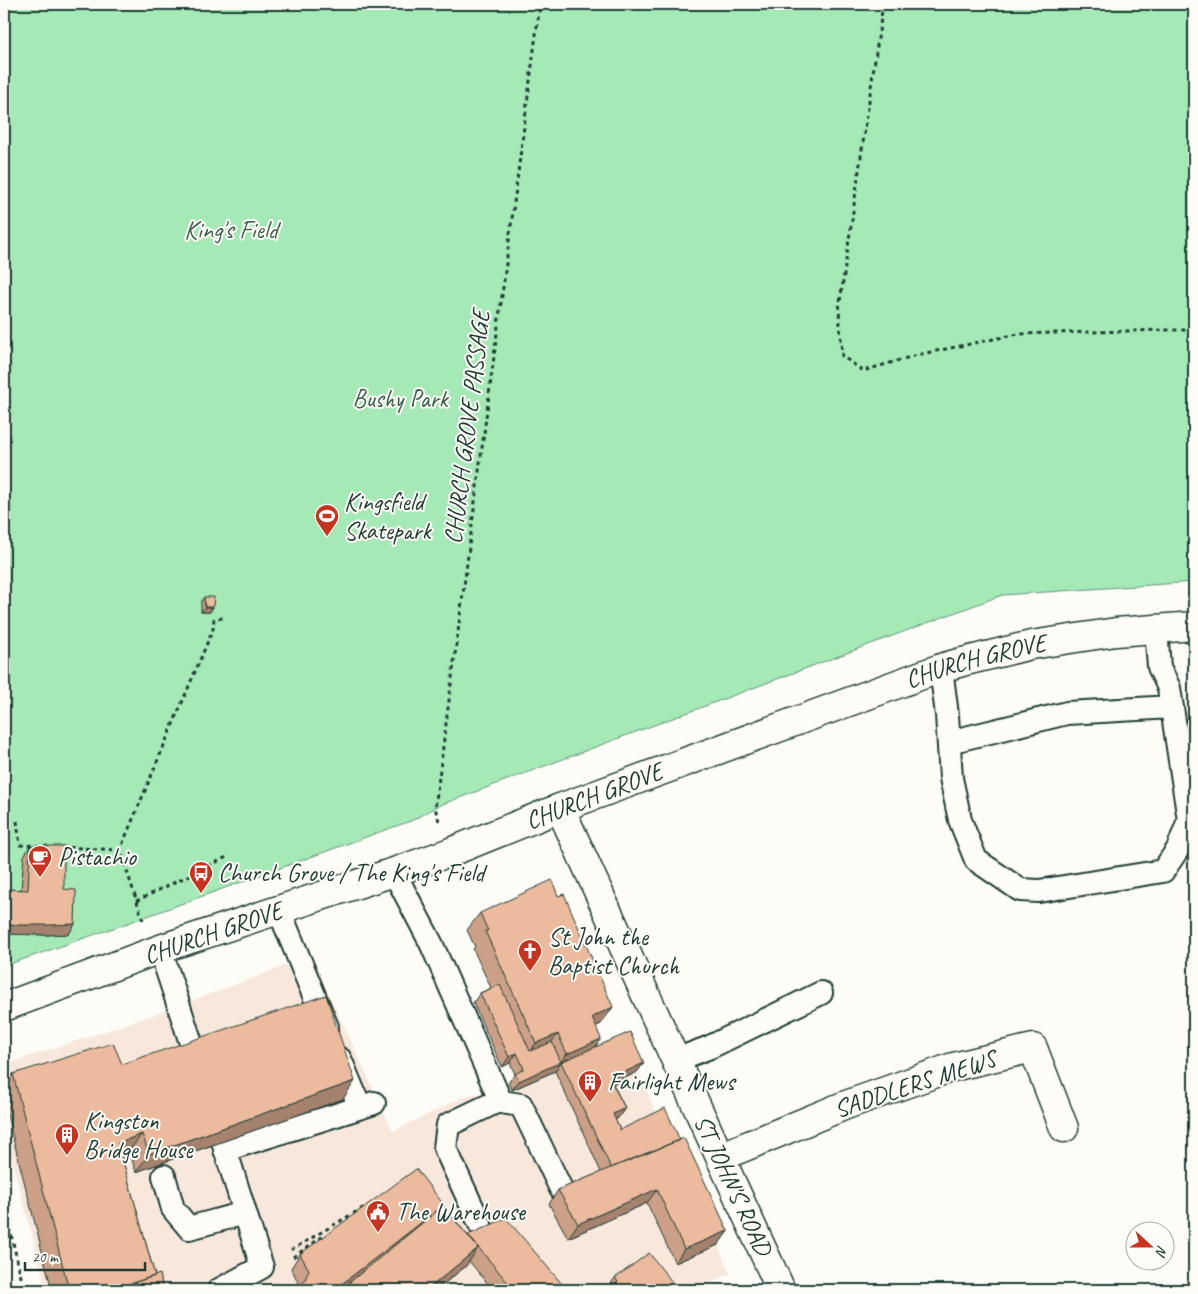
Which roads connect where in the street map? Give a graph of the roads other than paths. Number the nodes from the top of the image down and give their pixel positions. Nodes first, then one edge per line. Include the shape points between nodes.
1 (1194, 626) edge
2 (1156, 629) junction
3 (942, 668) junction
4 (1172, 707) junction
5 (949, 742) junction
6 (560, 808) junction
7 (394, 872) junction
8 (279, 910) junction
9 (153, 952) junction
10 (821, 993) dead end
11 (4, 1007) edge
12 (194, 1052) edge
13 (676, 1060) junction
14 (500, 1100) junction
15 (1064, 1128) dead end
16 (720, 1157) junction
17 (164, 1176) edge
18 (561, 1189) edge
19 (246, 1213) junction
20 (480, 1224) dead end
21 (219, 1290) edge
22 (781, 1290) edge

1 - 2 main road, CHURCH GROVE
2 - 3 main road, CHURCH GROVE via 1031,644
2 - 4 lane via 1159,667 1169,688
3 - 5 lane
3 - 6 main road, CHURCH GROVE
4 - 5 lane via 1067,713
4 - 5 lane via 1189,820 1178,849 1163,870 1039,891 1020,890 976,860 960,820
6 - 7 main road, CHURCH GROVE
6 - 13 main road, ST JOHN'S ROAD
7 - 8 main road, CHURCH GROVE
7 - 14 lane via 430,943
8 - 9 main road, CHURCH GROVE
8 - 19 lane via 367,1105 224,1146
9 - 11 main road, CHURCH GROVE
9 - 12 lane
10 - 13 lane
13 - 16 main road, ST JOHN'S ROAD
14 - 18 lane via 521,1104
14 - 20 lane via 448,1125 445,1148
15 - 16 main road, SADDLERS MEWS via 1033,1048 953,1067 846,1105
16 - 22 main road, ST JOHN'S ROAD
17 - 19 lane via 173,1209 189,1228
19 - 21 lane via 262,1267

